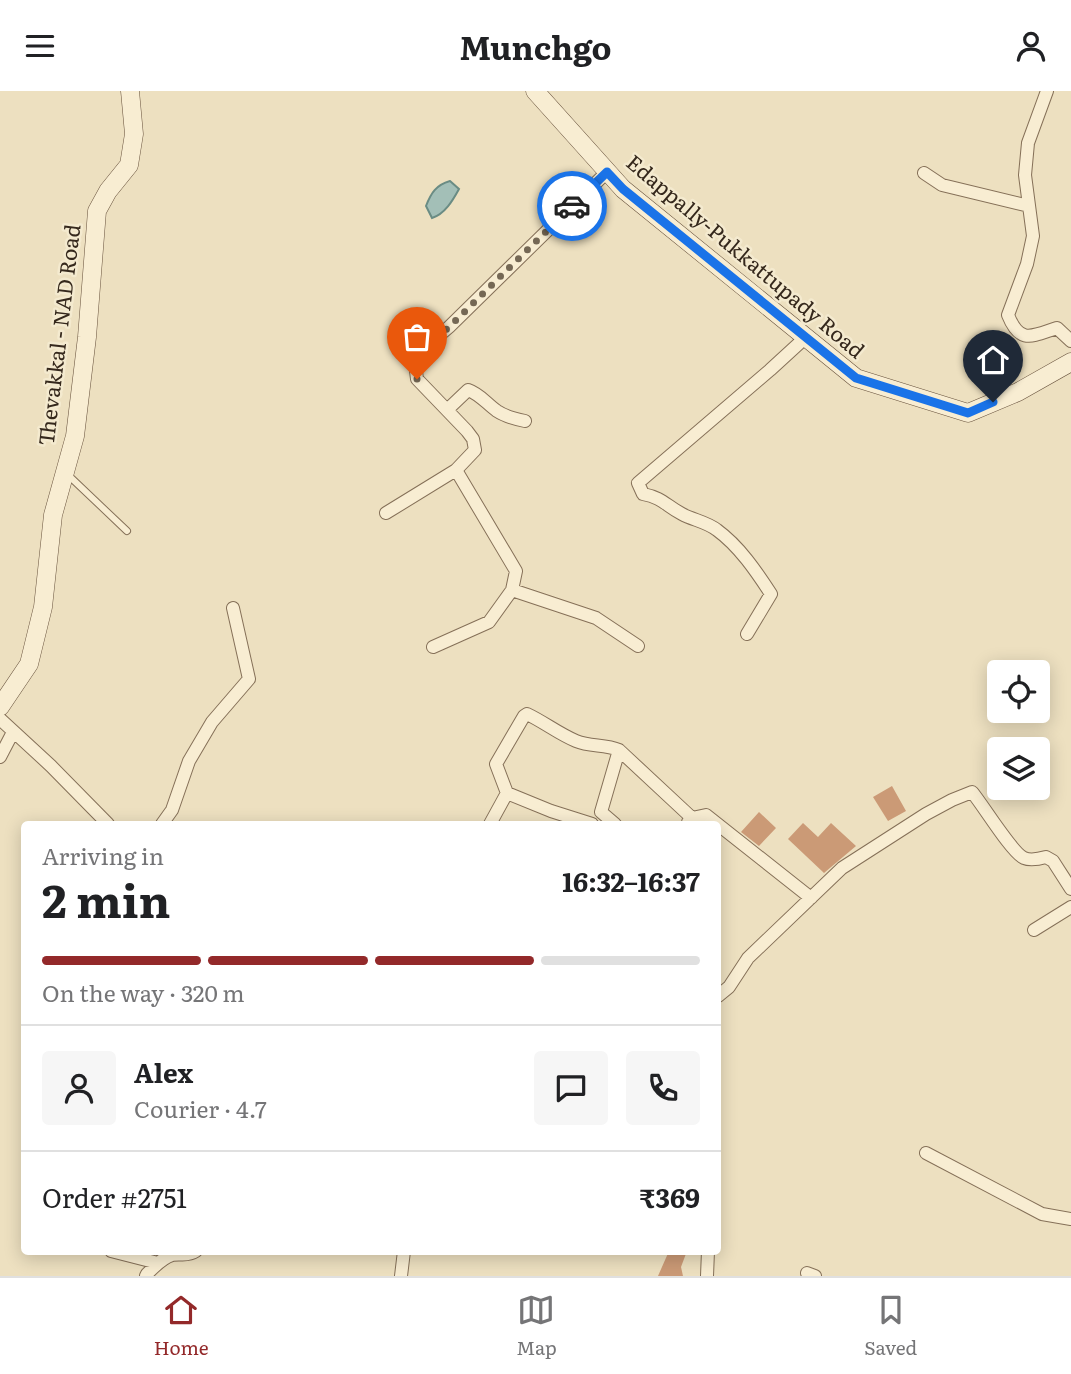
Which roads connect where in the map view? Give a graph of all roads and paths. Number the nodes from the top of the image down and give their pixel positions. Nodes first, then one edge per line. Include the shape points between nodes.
1 (130, 91) edge
2 (535, 91) edge
3 (1047, 91) edge
4 (607, 172) junction
5 (924, 173) dead end
6 (1029, 206) junction
7 (806, 337) junction
8 (1071, 341) edge
9 (1071, 362) edge
10 (447, 410) junction
11 (525, 421) dead end
12 (456, 470) junction
13 (65, 472) junction
14 (386, 513) dead end
15 (127, 531) dead end
16 (512, 590) junction
17 (233, 608) dead end
18 (747, 634) dead end
19 (638, 646) dead end
20 (433, 647) dead end
21 (0, 707) edge
22 (0, 719) edge
23 (13, 732) junction
24 (619, 750) junction
25 (0, 757) edge
26 (507, 793) junction
27 (601, 812) junction
28 (105, 821) edge
29 (164, 821) edge
30 (492, 821) edge
31 (583, 821) edge
32 (595, 821) edge
33 (612, 821) edge
34 (689, 821) edge
35 (714, 821) edge
36 (721, 827) edge
37 (1071, 889) edge
38 (811, 898) junction
39 (1071, 907) edge
40 (1034, 930) dead end
41 (721, 994) edge
42 (926, 1153) dead end
43 (1071, 1219) edge
44 (127, 1255) edge
45 (172, 1255) edge
46 (172, 1255) edge
47 (190, 1255) edge
48 (404, 1255) edge
49 (708, 1255) edge
50 (158, 1263) junction
51 (146, 1276) edge
52 (401, 1276) edge
53 (707, 1276) edge

1 - 13 main road, Thevakkal - NAD Road via 134,134 129,165 97,211 75,436
2 - 4 main road, Edappally-Pukkattupady Road
3 - 6 street via 1028,143 1025,175
4 - 7 main road, Edappally-Pukkattupady Road
4 - 10 street via 422,350 415,363 417,379
5 - 6 street via 942,185
6 - 8 street via 1033,236 1008,315 1022,335 1056,328
7 - 9 main road, Edappally-Pukkattupady Road via 856,378 968,413
7 - 18 street via 638,484 643,494 716,528 759,576 771,594
10 - 11 street via 468,390 498,412
10 - 12 street via 473,439 475,450
12 - 14 street
12 - 16 street via 516,571
13 - 15 lane
13 - 21 main road, Thevakkal - NAD Road via 53,515 43,607 29,664
16 - 19 street via 596,618
16 - 20 street via 489,622
17 - 29 street via 249,679 212,722 189,761
22 - 23 street
23 - 25 street
23 - 28 street
24 - 26 street via 575,741 527,713 496,764
24 - 27 street
24 - 34 street
26 - 30 street
26 - 31 street
27 - 32 street
27 - 33 street
34 - 35 street via 706,815
36 - 38 street
37 - 38 street via 1053,861 1026,859 1015,851 972,792 867,851
38 - 41 street via 748,958
39 - 40 street
42 - 43 street via 1042,1214
44 - 50 street
45 - 50 street
46 - 47 street
48 - 52 street
49 - 53 street
50 - 51 street

